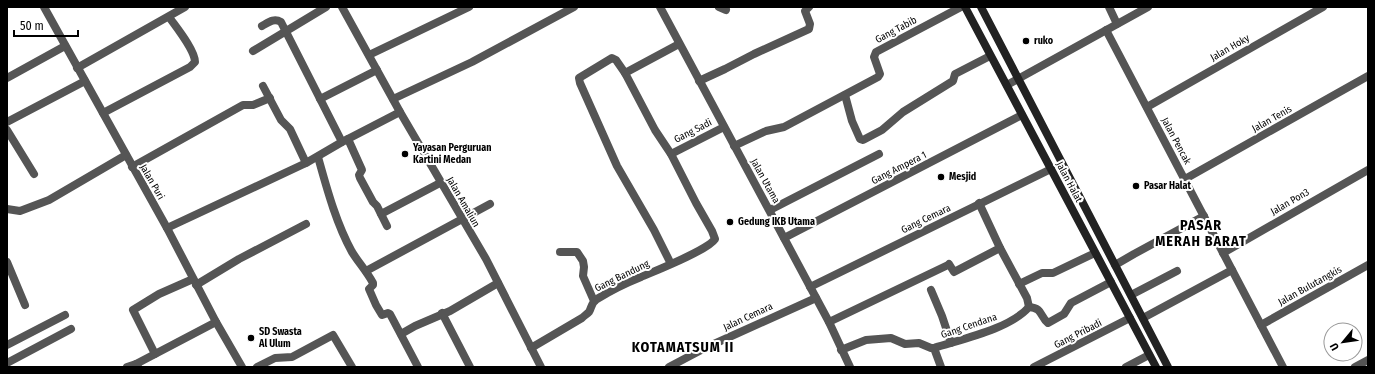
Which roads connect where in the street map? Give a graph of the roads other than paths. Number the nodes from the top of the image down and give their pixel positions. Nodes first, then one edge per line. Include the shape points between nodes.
1 (44, 7) edge
2 (185, 7) edge
3 (326, 7) edge
4 (342, 7) edge
5 (469, 7) edge
6 (574, 7) edge
7 (660, 7) edge
8 (809, 7) edge
9 (962, 7) edge
10 (965, 7) edge
11 (981, 7) edge
12 (1109, 7) edge
13 (1148, 7) edge
14 (1323, 7) edge
15 (169, 16) junction
16 (1117, 24) junction
17 (262, 26) dead end
18 (1106, 30) junction
19 (286, 32) junction
20 (679, 44) junction
21 (65, 46) junction
22 (252, 51) dead end
23 (369, 55) junction
24 (990, 56) junction
25 (77, 68) junction
26 (377, 70) junction
27 (625, 73) junction
28 (1368, 76) edge
29 (7, 78) edge
30 (1018, 79) junction
31 (699, 80) junction
32 (85, 81) junction
33 (1007, 85) junction
34 (263, 86) dead end
35 (845, 95) junction
36 (270, 98) junction
37 (320, 99) junction
38 (393, 99) junction
39 (1147, 107) junction
40 (400, 112) junction
41 (103, 113) junction
42 (1022, 115) junction
43 (7, 122) edge
44 (724, 127) junction
45 (7, 130) edge
46 (345, 140) junction
47 (734, 146) junction
48 (671, 154) junction
49 (880, 154) dead end
50 (126, 155) junction
51 (318, 157) junction
52 (306, 163) junction
53 (132, 167) junction
54 (1051, 169) junction
55 (1368, 170) edge
56 (34, 174) dead end
57 (1185, 179) junction
58 (440, 183) junction
59 (979, 203) junction
60 (490, 204) dead end
61 (7, 209) edge
62 (770, 210) junction
63 (381, 214) junction
64 (1204, 216) junction
65 (461, 219) junction
66 (306, 224) dead end
67 (387, 226) dead end
68 (167, 228) junction
69 (784, 238) junction
70 (1000, 248) junction
71 (560, 252) dead end
72 (1223, 252) junction
73 (1094, 253) junction
74 (7, 262) edge
75 (671, 264) junction
76 (1115, 265) junction
77 (1368, 265) edge
78 (1232, 270) junction
79 (366, 271) junction
80 (1177, 271) dead end
81 (195, 282) junction
82 (1111, 282) junction
83 (498, 283) junction
84 (1019, 284) junction
85 (810, 287) junction
86 (931, 290) dead end
87 (1131, 295) junction
88 (816, 298) junction
89 (594, 301) junction
90 (25, 305) dead end
91 (1029, 307) junction
92 (442, 313) junction
93 (64, 315) dead end
94 (1130, 318) junction
95 (1143, 318) junction
96 (216, 322) junction
97 (829, 322) junction
98 (1261, 325) junction
99 (71, 329) dead end
100 (401, 334) junction
101 (951, 343) junction
102 (7, 345) edge
103 (531, 348) junction
104 (934, 348) junction
105 (841, 350) junction
106 (155, 354) junction
107 (1149, 355) junction
108 (1368, 360) edge
109 (7, 363) edge
110 (137, 365) edge
111 (127, 367) edge
112 (242, 367) edge
113 (257, 367) edge
114 (352, 367) edge
115 (418, 367) edge
116 (470, 367) edge
117 (541, 367) edge
118 (668, 367) edge
119 (850, 367) edge
120 (941, 367) edge
121 (1034, 367) edge
122 (1126, 367) edge
123 (1156, 367) edge
124 (1168, 367) edge
125 (1283, 367) edge
126 (1355, 367) edge

1 - 21 street, Jalan Puri
2 - 15 street
3 - 19 street
4 - 23 street, Jalan Amaliun
5 - 23 street
6 - 38 street via 472,62
7 - 20 street, Jalan Utama
8 - 31 street via 805,11 810,24 809,29
9 - 35 street, Gang Tabib via 876,52 874,57 880,74 878,77
10 - 24 main road, Jalan Halat
11 - 30 main road, Jalan Halat
12 - 16 street
13 - 16 street
14 - 39 street, Jalan Hoky
15 - 25 street
15 - 41 street via 195,57 195,62
16 - 18 street
17 - 19 street via 277,20
18 - 30 street
18 - 39 street, Jalan Pencak
19 - 22 street
19 - 37 street
20 - 27 street
20 - 31 street, Jalan Utama
21 - 25 street, Jalan Puri
21 - 29 street
23 - 26 street, Jalan Amaliun
24 - 33 main road, Jalan Halat
24 - 35 street via 955,74 953,81 903,112 882,130 863,140 860,140 853,124
25 - 32 street, Jalan Puri
26 - 37 street
26 - 38 street, Jalan Amaliun
27 - 48 street via 655,130
27 - 75 street via 612,58 579,78 617,166
28 - 57 street, Jalan Tenis
30 - 33 street
30 - 76 main road, Jalan Halat
31 - 44 street, Jalan Utama
32 - 41 street, Jalan Puri
32 - 43 street
33 - 42 main road, Jalan Halat
34 - 36 street
35 - 47 street via 784,127 766,131
36 - 52 street via 281,120 290,128
36 - 53 street via 253,105 243,105
37 - 46 street
38 - 40 street, Jalan Amaliun
39 - 57 street, Jalan Pencak
40 - 46 street
40 - 58 street, Jalan Amaliun
41 - 50 street, Jalan Puri
42 - 54 main road, Jalan Halat
42 - 69 street, Gang Ampera 1
44 - 47 street, Jalan Utama
44 - 48 street, Gang Sadi
45 - 56 street
46 - 51 street
46 - 63 street via 362,170 360,178
47 - 62 street, Jalan Utama
48 - 75 street, Gang Bandung via 715,239
49 - 62 street
50 - 53 street, Jalan Puri
50 - 61 street via 49,200 20,211
51 - 52 street
51 - 79 street via 341,227 352,252
52 - 68 street
53 - 68 street, Jalan Puri
54 - 59 street, Gang Cemara
54 - 73 main road, Jalan Halat
55 - 72 street, Jalan Pon3
57 - 64 street, Jalan Pencak
58 - 63 street
58 - 65 street, Jalan Amaliun
59 - 70 street
59 - 85 street, Gang Cemara
60 - 65 street
62 - 69 street, Jalan Utama
63 - 67 street
64 - 72 street, Jalan Pencak
64 - 76 street
65 - 79 street
65 - 83 street, Jalan Amaliun
66 - 81 street
68 - 81 street, Jalan Puri
69 - 85 street, Jalan Utama
70 - 84 street
70 - 97 street via 954,272 948,264
71 - 89 street via 577,252 581,256 583,276
72 - 78 street, Jalan Pencak
73 - 82 main road, Jalan Halat
73 - 84 street via 1053,273 1042,273
74 - 90 street
75 - 89 street, Gang Bandung
76 - 87 main road, Jalan Halat
77 - 98 street, Jalan Bulutangkis
78 - 95 street
78 - 98 street, Jalan Pencak
79 - 100 street via 373,283 369,288 376,305 382,315 390,314
80 - 87 street
81 - 96 street, Jalan Puri
81 - 106 street via 159,294 133,310
82 - 91 street via 1071,303 1064,314 1048,324 1039,310
82 - 94 main road, Jalan Halat
83 - 92 street
83 - 103 street, Jalan Amaliun
84 - 91 street
85 - 88 street, Jalan Utama
86 - 101 street
87 - 95 main road, Jalan Halat
88 - 97 street, Jalan Utama
88 - 118 street, Jalan Cemara
89 - 103 street, Gang Bandung via 588,313 582,318
91 - 101 street, Gang Cendana via 1012,321
92 - 100 street
92 - 116 street
93 - 102 street
94 - 107 main road, Jalan Halat
94 - 121 street, Gang Pribadi
95 - 124 main road, Jalan Halat
96 - 106 street
96 - 112 street, Jalan Puri
97 - 105 street, Jalan Utama
98 - 125 street, Jalan Pencak
99 - 109 street
100 - 115 street
101 - 104 street, Gang Cendana
103 - 117 street, Jalan Amaliun
104 - 105 street, Gang Cendana via 919,343 905,344 892,339 880,339 866,340
104 - 120 street
105 - 119 street, Jalan Utama
106 - 110 street
107 - 122 street
107 - 123 main road, Jalan Halat
108 - 126 street
110 - 111 street
113 - 114 street via 275,358 292,357 333,335

